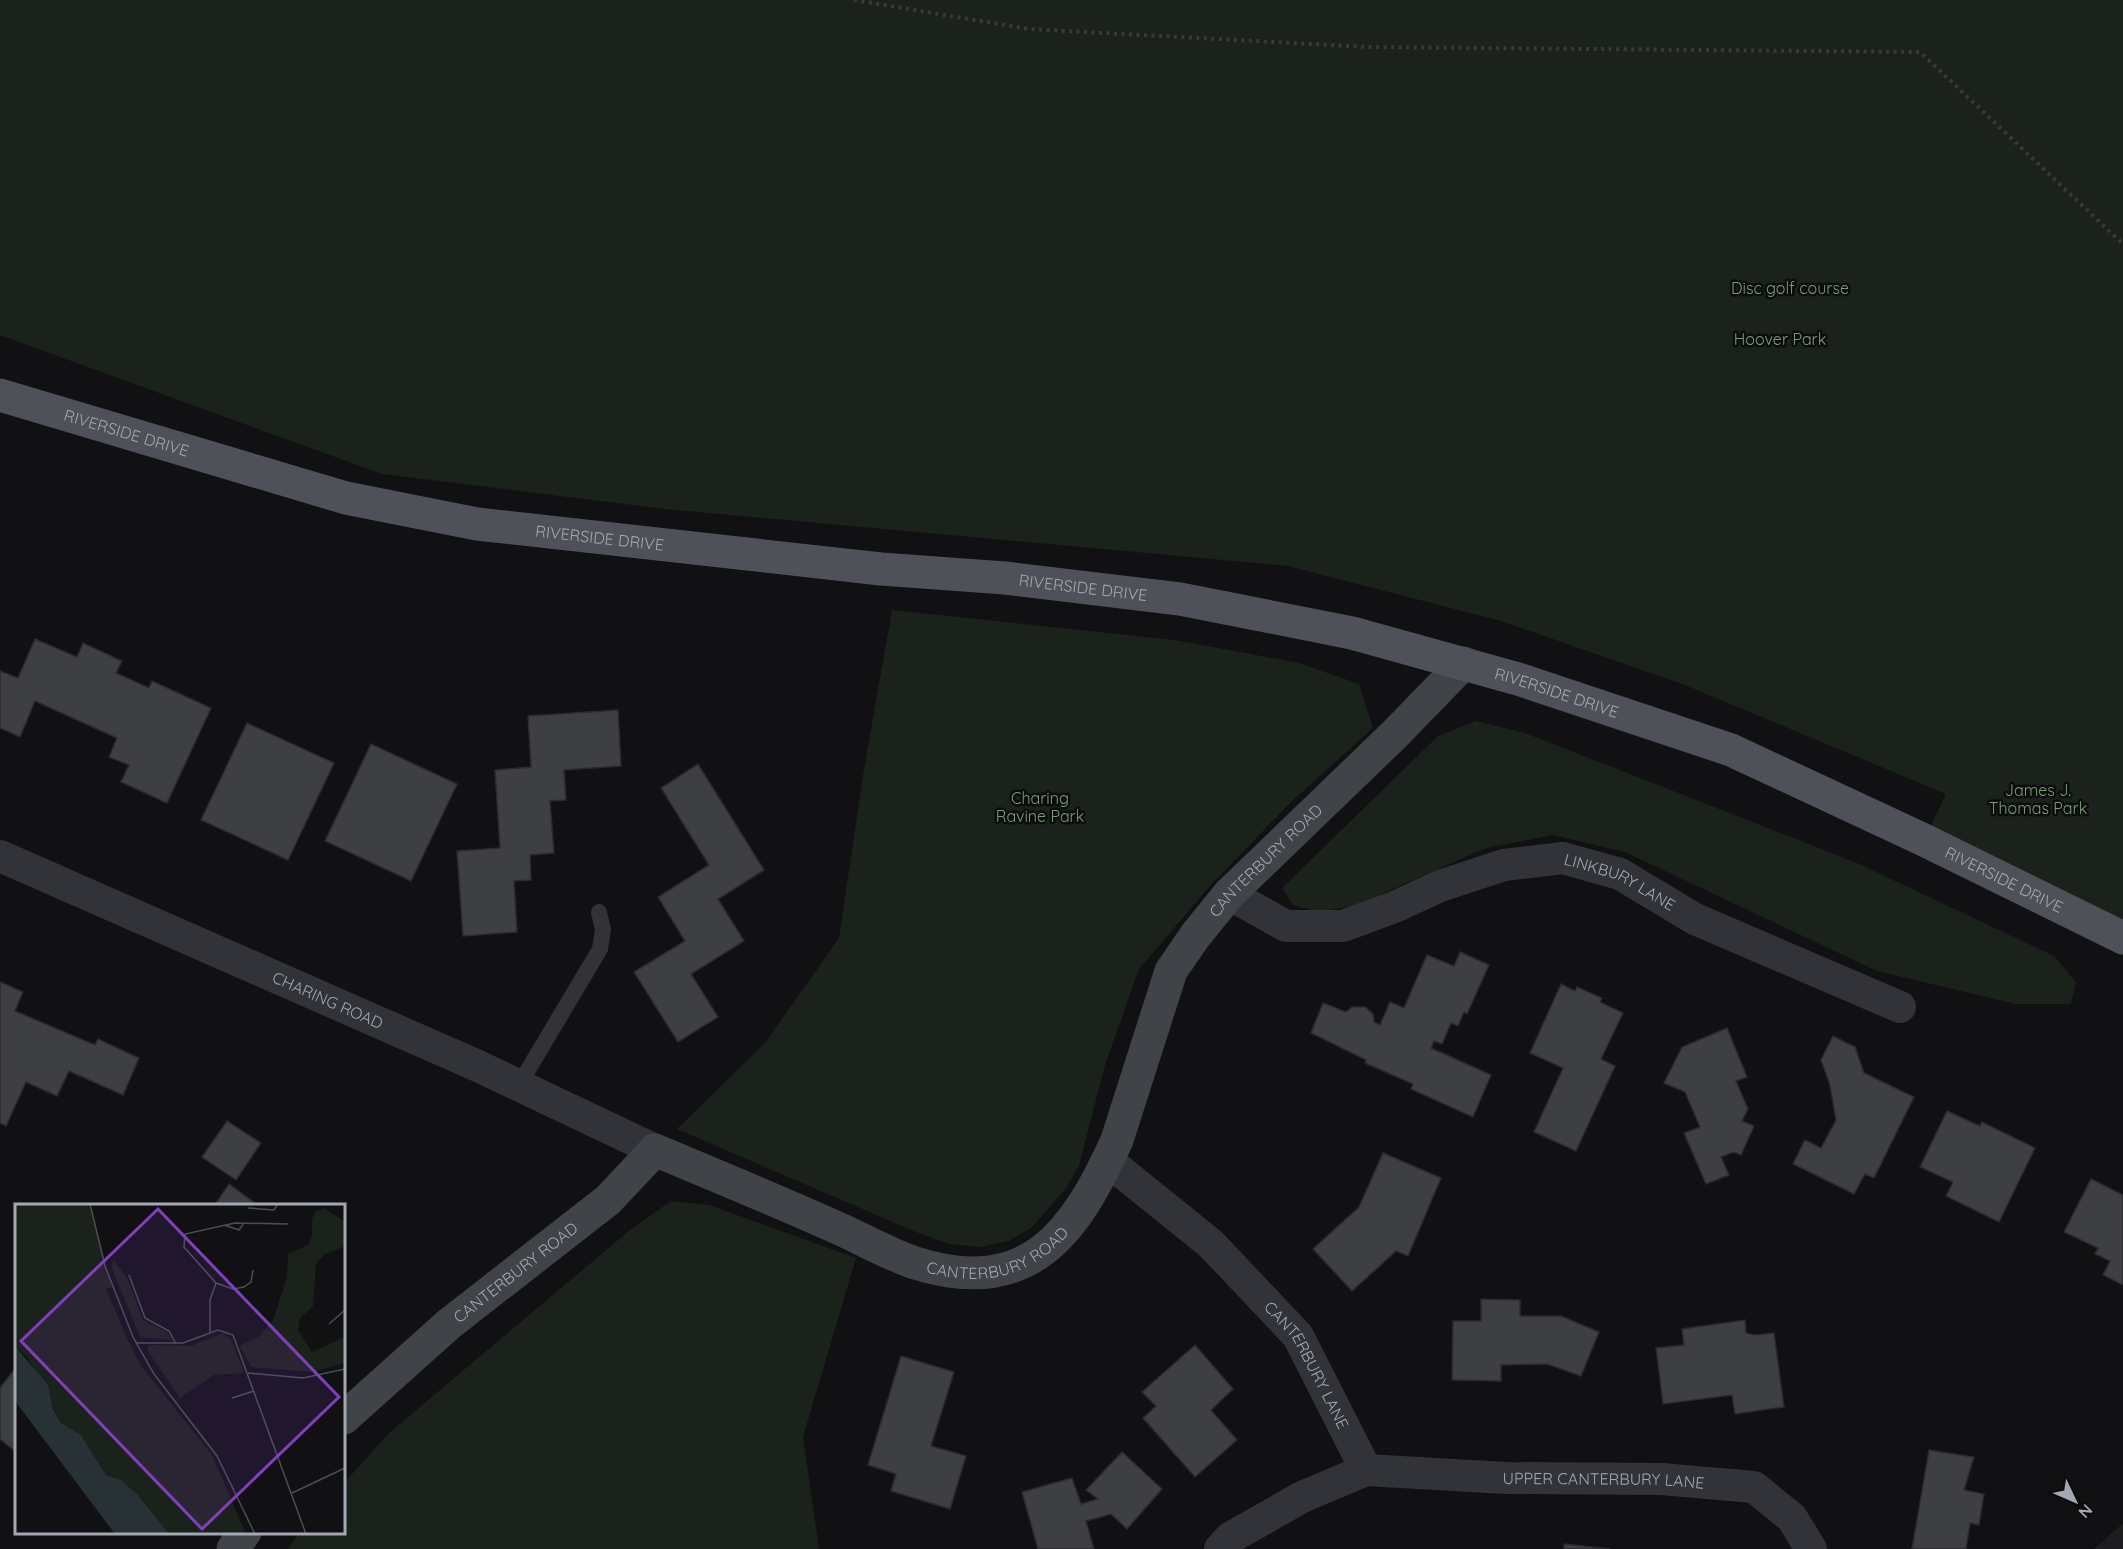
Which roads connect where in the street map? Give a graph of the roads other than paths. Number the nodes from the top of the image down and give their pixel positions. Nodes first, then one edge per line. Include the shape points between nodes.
1 (0, 395) edge
2 (1464, 663) junction
3 (0, 856) edge
4 (1228, 894) junction
5 (599, 912) dead end
6 (2123, 938) edge
7 (1900, 1007) dead end
8 (519, 1085) junction
9 (655, 1149) junction
10 (1108, 1161) junction
11 (345, 1417) edge
12 (1366, 1470) junction
13 (244, 1534) edge
14 (233, 1549) edge
15 (1220, 1549) edge
16 (1811, 1549) edge

1 - 2 main road, RIVERSIDE DRIVE via 345,498 477,524 1180,599 1352,633
2 - 4 street, CANTERBURY ROAD
2 - 6 main road, RIVERSIDE DRIVE via 1731,750
3 - 8 street, CHARING ROAD
4 - 7 street, LINKBURY LANE via 1286,926 1343,926 1440,886 1504,865 1563,858 1620,874 1695,919
4 - 10 street, CANTERBURY ROAD via 1171,971
5 - 8 lane via 603,930 600,949
8 - 9 street, CHARING ROAD
9 - 10 street, CANTERBURY ROAD via 914,1262 962,1273 1011,1267 1056,1240 1083,1205
9 - 11 street, CANTERBURY ROAD via 608,1200 449,1324
10 - 12 street, CANTERBURY LANE via 1211,1244 1298,1336
12 - 15 street via 1302,1497 1230,1538
12 - 16 street, UPPER CANTERBURY LANE via 1506,1478 1661,1479 1754,1486 1792,1518
13 - 14 street

